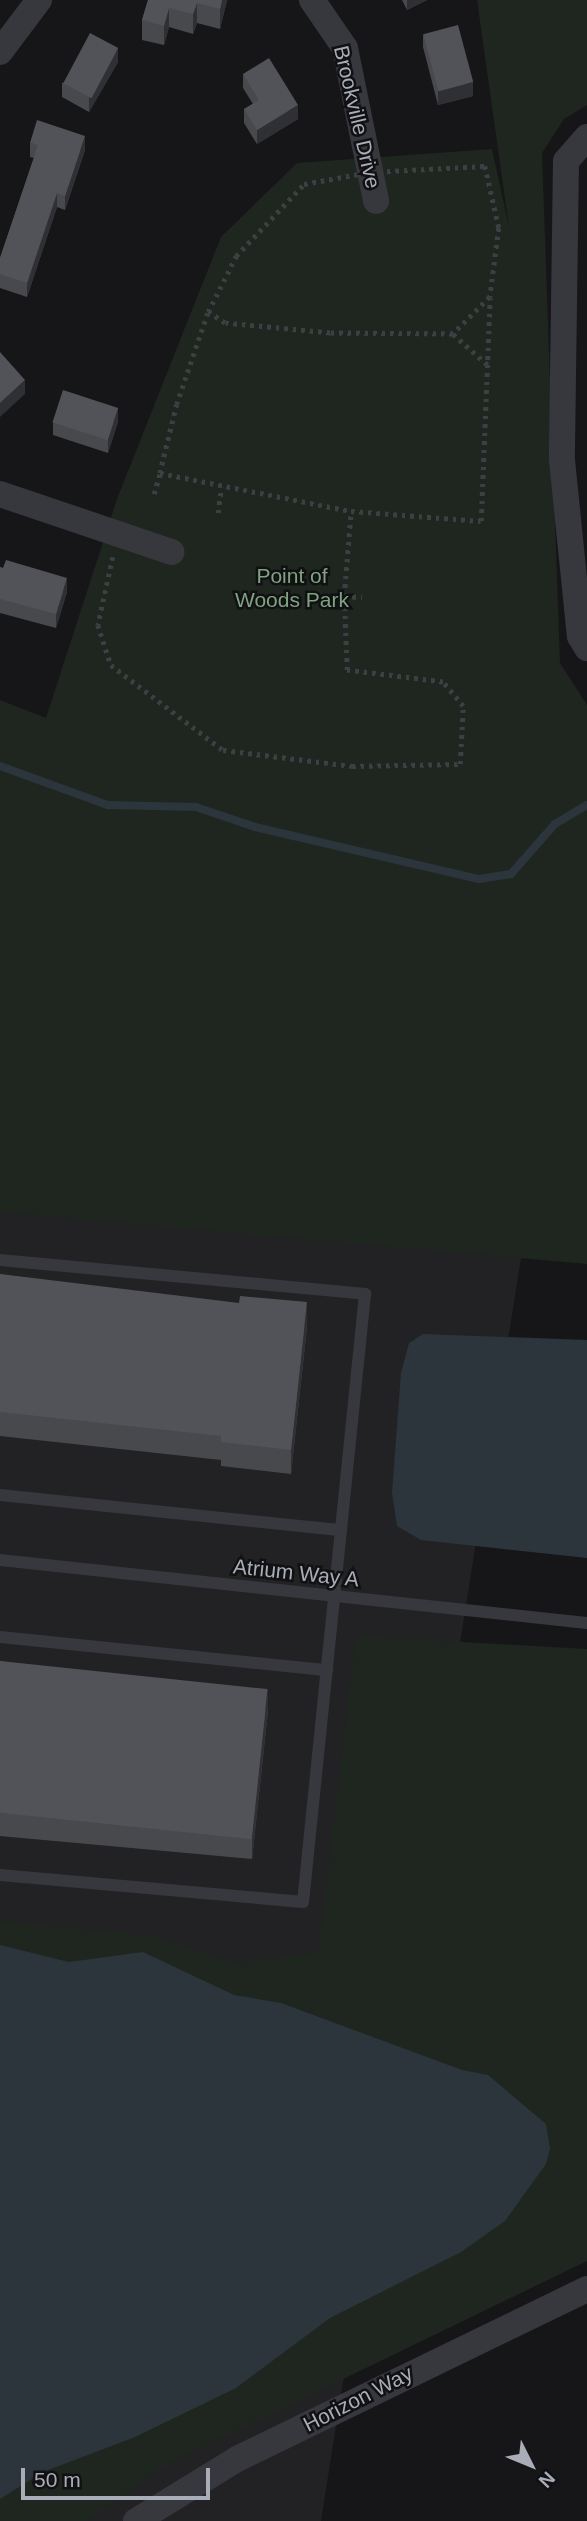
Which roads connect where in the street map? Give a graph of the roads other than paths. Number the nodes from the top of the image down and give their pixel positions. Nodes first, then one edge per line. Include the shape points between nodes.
1 (39, 0) edge
2 (312, 0) edge
3 (0, 52) edge
4 (587, 137) edge
5 (376, 201) dead end
6 (0, 494) edge
7 (172, 552) dead end
8 (587, 648) edge
9 (0, 1260) edge
10 (0, 1495) edge
11 (341, 1530) junction
12 (0, 1560) edge
13 (334, 1596) junction
14 (587, 1623) edge
15 (0, 1637) edge
16 (327, 1670) junction
17 (0, 1875) edge
18 (587, 2289) edge
19 (136, 2521) edge

1 - 3 street
2 - 5 street, Brookville Drive via 345,48
4 - 8 street via 566,161 562,460 580,636
6 - 7 street
9 - 11 lane via 365,1294
10 - 11 lane
11 - 13 lane
12 - 13 lane, Atrium Way A
13 - 14 lane, Atrium Way A
13 - 16 lane
15 - 16 lane
16 - 17 lane via 303,1902
18 - 19 street, Horizon Way via 239,2459

